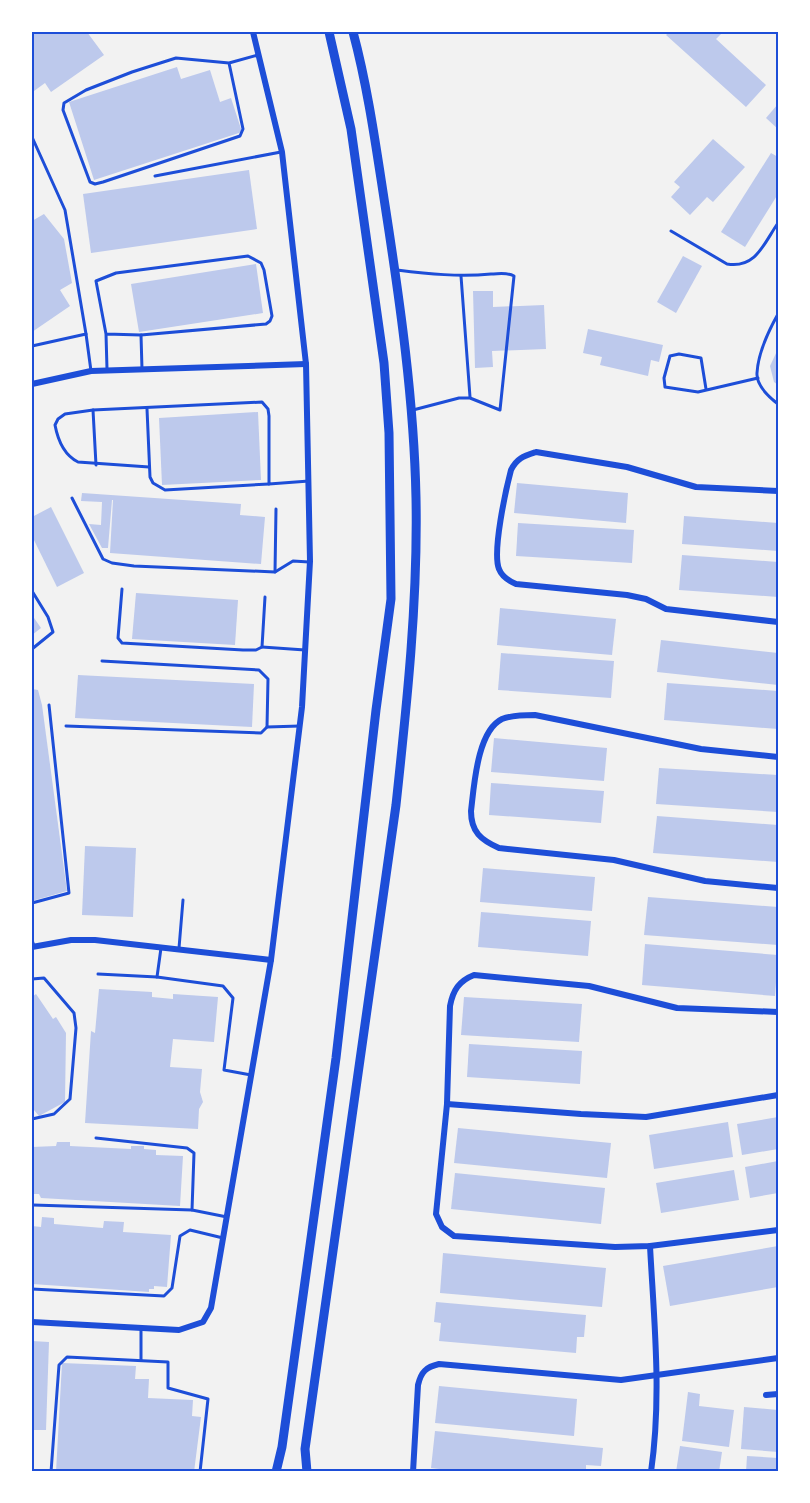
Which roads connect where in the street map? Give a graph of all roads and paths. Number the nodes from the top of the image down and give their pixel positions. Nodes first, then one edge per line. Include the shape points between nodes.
1 (254, 32) edge
2 (329, 32) edge
3 (353, 32) edge
4 (260, 55) junction
5 (229, 63) junction
6 (32, 136) edge
7 (282, 152) junction
8 (155, 176) dead end
9 (778, 223) edge
10 (671, 231) dead end
11 (395, 270) junction
12 (461, 276) junction
13 (778, 314) edge
14 (86, 334) junction
15 (106, 334) junction
16 (141, 335) junction
17 (32, 346) edge
18 (306, 364) junction
19 (142, 369) junction
20 (108, 370) junction
21 (91, 371) junction
22 (758, 378) junction
23 (32, 384) edge
24 (706, 389) junction
25 (470, 398) junction
26 (778, 404) edge
27 (147, 409) junction
28 (93, 410) junction
29 (412, 410) junction
30 (96, 465) junction
31 (149, 467) junction
32 (309, 481) junction
33 (269, 484) junction
34 (778, 491) edge
35 (72, 498) dead end
36 (276, 509) dead end
37 (310, 562) junction
38 (275, 572) junction
39 (122, 588) dead end
40 (32, 591) edge
41 (265, 597) dead end
42 (778, 622) edge
43 (262, 647) junction
44 (32, 649) edge
45 (305, 650) junction
46 (102, 661) dead end
47 (49, 705) dead end
48 (66, 726) dead end
49 (300, 726) junction
50 (267, 727) junction
51 (778, 757) edge
52 (778, 888) edge
53 (183, 900) dead end
54 (32, 903) edge
55 (32, 945) edge
56 (161, 946) junction
57 (178, 948) junction
58 (271, 960) junction
59 (98, 974) dead end
60 (157, 977) junction
61 (32, 979) edge
62 (778, 1012) edge
63 (251, 1075) junction
64 (778, 1095) edge
65 (447, 1104) junction
66 (32, 1119) edge
67 (96, 1138) dead end
68 (33, 1205) dead end
69 (192, 1210) junction
70 (226, 1217) junction
71 (778, 1230) edge
72 (223, 1238) junction
73 (650, 1246) junction
74 (32, 1289) edge
75 (32, 1322) edge
76 (141, 1329) junction
77 (778, 1358) edge
78 (141, 1360) junction
79 (657, 1374) junction
80 (778, 1394) edge
81 (766, 1395) dead end
82 (51, 1472) edge
83 (200, 1472) edge
84 (276, 1472) edge
85 (307, 1472) edge
86 (413, 1472) edge
87 (651, 1472) edge

1 - 4 street
2 - 84 main road via 351,129 384,363 391,599 336,1058
3 - 11 main road
4 - 5 lane
4 - 7 street
5 - 5 lane via 176,58 122,75 64,103 63,110 90,182 103,182 240,136 243,129
6 - 14 lane via 65,210
7 - 8 lane
7 - 18 street
9 - 10 lane via 755,257 736,265 727,264
11 - 12 lane
11 - 29 main road
12 - 25 lane
12 - 25 lane via 514,276 500,410
13 - 22 lane via 762,354
14 - 17 lane
14 - 21 lane
15 - 16 lane
15 - 16 lane via 96,281 108,275 248,256 261,262 272,316 266,324
15 - 20 lane
16 - 19 lane
18 - 19 street
18 - 32 street
19 - 20 street
20 - 21 street
21 - 23 street
22 - 24 lane
22 - 26 lane
24 - 24 lane via 698,392 665,387 663,378 670,356 701,358
25 - 29 lane
27 - 28 lane
27 - 31 lane
27 - 33 lane via 262,402 269,416
28 - 30 lane
28 - 30 lane via 65,414 55,425 69,458
29 - 85 main road via 416,499 407,706 305,1449
30 - 31 lane
31 - 33 lane via 153,483 165,490
32 - 33 lane
32 - 37 street
34 - 42 street via 696,487 627,467 536,453 522,456 512,470 497,561 499,572 516,584 627,595 666,609
35 - 38 lane via 103,560 134,566
36 - 38 lane
37 - 38 lane via 293,561
37 - 45 street
39 - 43 lane via 118,638 122,642 243,650
40 - 44 lane via 53,632
41 - 43 lane
43 - 45 lane
45 - 49 street
46 - 50 lane via 259,670 268,679
47 - 54 lane via 69,894
48 - 50 lane via 261,733
49 - 50 lane
49 - 58 street
51 - 52 street via 701,749 535,715 502,719 483,742 471,820 475,833 499,848 614,860 705,881
53 - 57 lane
55 - 56 street via 71,940
56 - 57 street
56 - 60 lane
57 - 58 street
58 - 63 street
59 - 60 lane
60 - 63 lane via 223,986 233,998 225,1070
61 - 66 lane via 44,978 74,1013 76,1028 70,1099 54,1114
62 - 65 street via 676,1008 589,986 474,975 460,982 450,1006
63 - 70 street
64 - 65 street via 646,1117
65 - 73 street via 436,1208 446,1232 454,1236
67 - 69 lane via 187,1148 194,1153
68 - 69 lane
69 - 70 lane
70 - 72 street
71 - 73 street
72 - 74 lane via 190,1230 180,1236 172,1288 164,1296
72 - 76 street via 211,1308 203,1322 179,1330
73 - 79 street
75 - 76 street
76 - 78 lane
77 - 79 street
78 - 82 lane via 67,1357 59,1365
78 - 83 lane via 168,1362 168,1388 207,1399
79 - 86 street via 621,1380 439,1364 426,1369 420,1375
79 - 87 street
80 - 81 street

